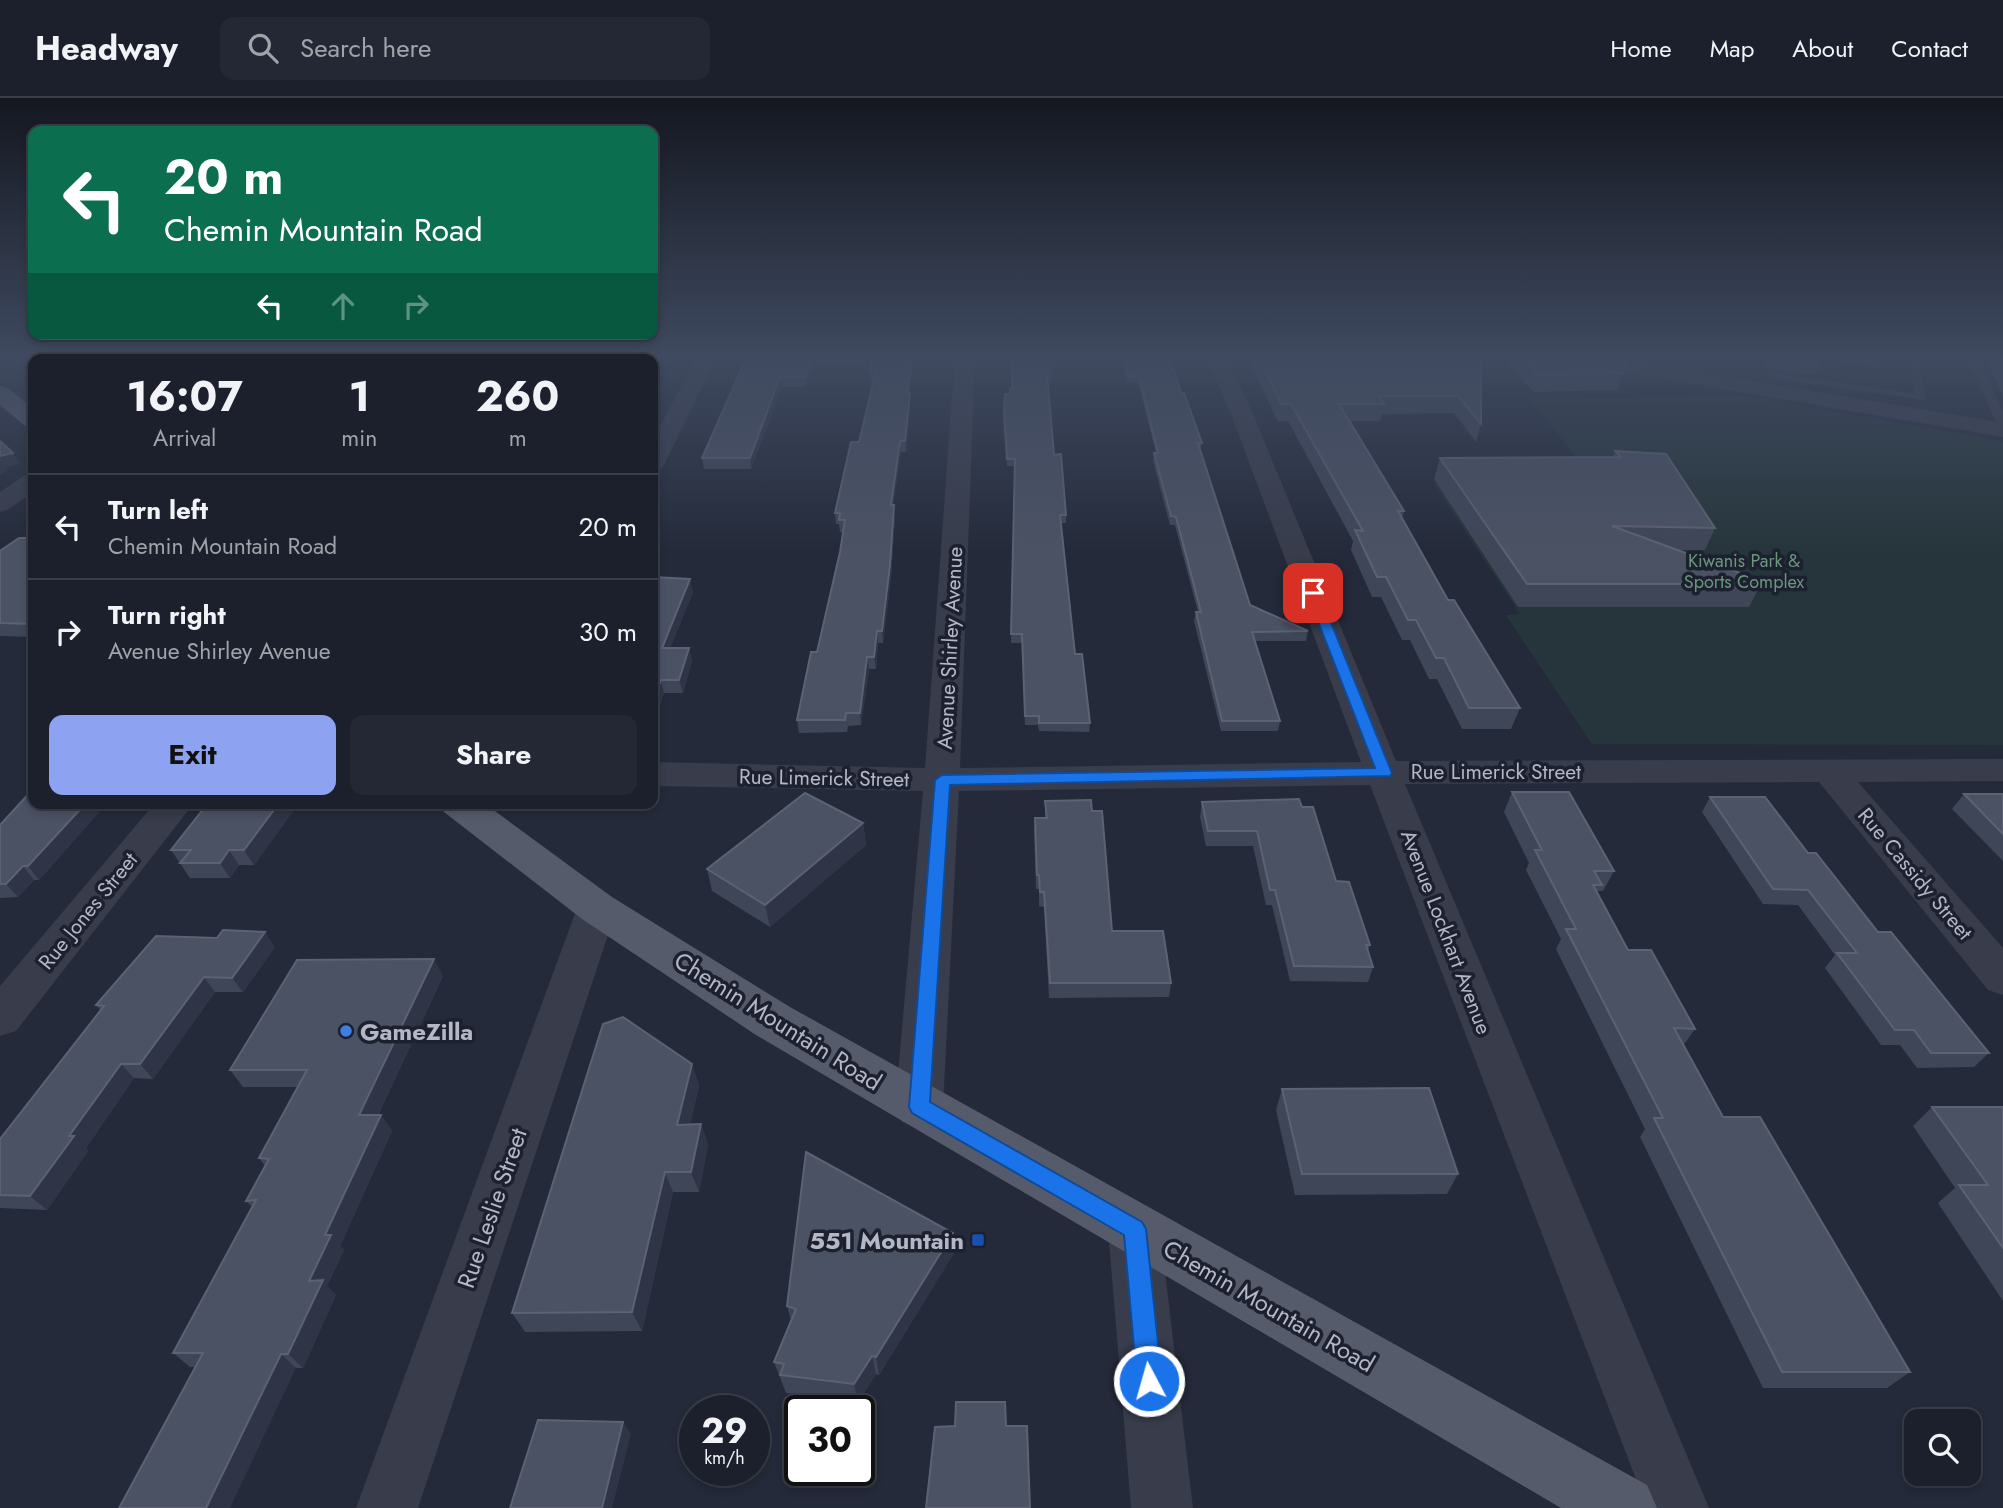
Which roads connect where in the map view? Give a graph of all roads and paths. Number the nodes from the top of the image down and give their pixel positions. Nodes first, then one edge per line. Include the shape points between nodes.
1 (674, 422) edge
2 (961, 422) edge
3 (1245, 422) edge
4 (1970, 422) edge
5 (2003, 427) edge
6 (658, 453) edge
7 (28, 484) edge
8 (0, 504) edge
9 (1828, 770) junction
10 (2003, 770) edge
11 (1384, 773) junction
12 (658, 774) edge
13 (942, 780) junction
14 (171, 809) edge
15 (466, 809) edge
16 (597, 908) junction
17 (2003, 978) edge
18 (0, 1018) edge
19 (919, 1107) junction
20 (1134, 1229) junction
21 (387, 1508) edge
22 (1162, 1508) edge
23 (1625, 1508) edge
24 (1678, 1508) edge

1 - 6 street
2 - 13 street, Avenue Shirley Avenue
3 - 11 street, Avenue Lockhart Avenue
4 - 5 street
7 - 8 street
9 - 10 street, Rue Limerick Street
9 - 11 street, Rue Limerick Street
9 - 17 street, Rue Cassidy Street
11 - 13 street, Rue Limerick Street
11 - 24 street, Avenue Lockhart Avenue
12 - 13 street, Rue Limerick Street
13 - 19 street, Avenue Shirley Avenue
14 - 18 street, Rue Jones Street
15 - 16 main road, Chemin Mountain Road
16 - 19 main road, Chemin Mountain Road via 773,1021
16 - 21 street, Rue Leslie Street
19 - 20 main road, Chemin Mountain Road
20 - 22 street
20 - 23 main road, Chemin Mountain Road

